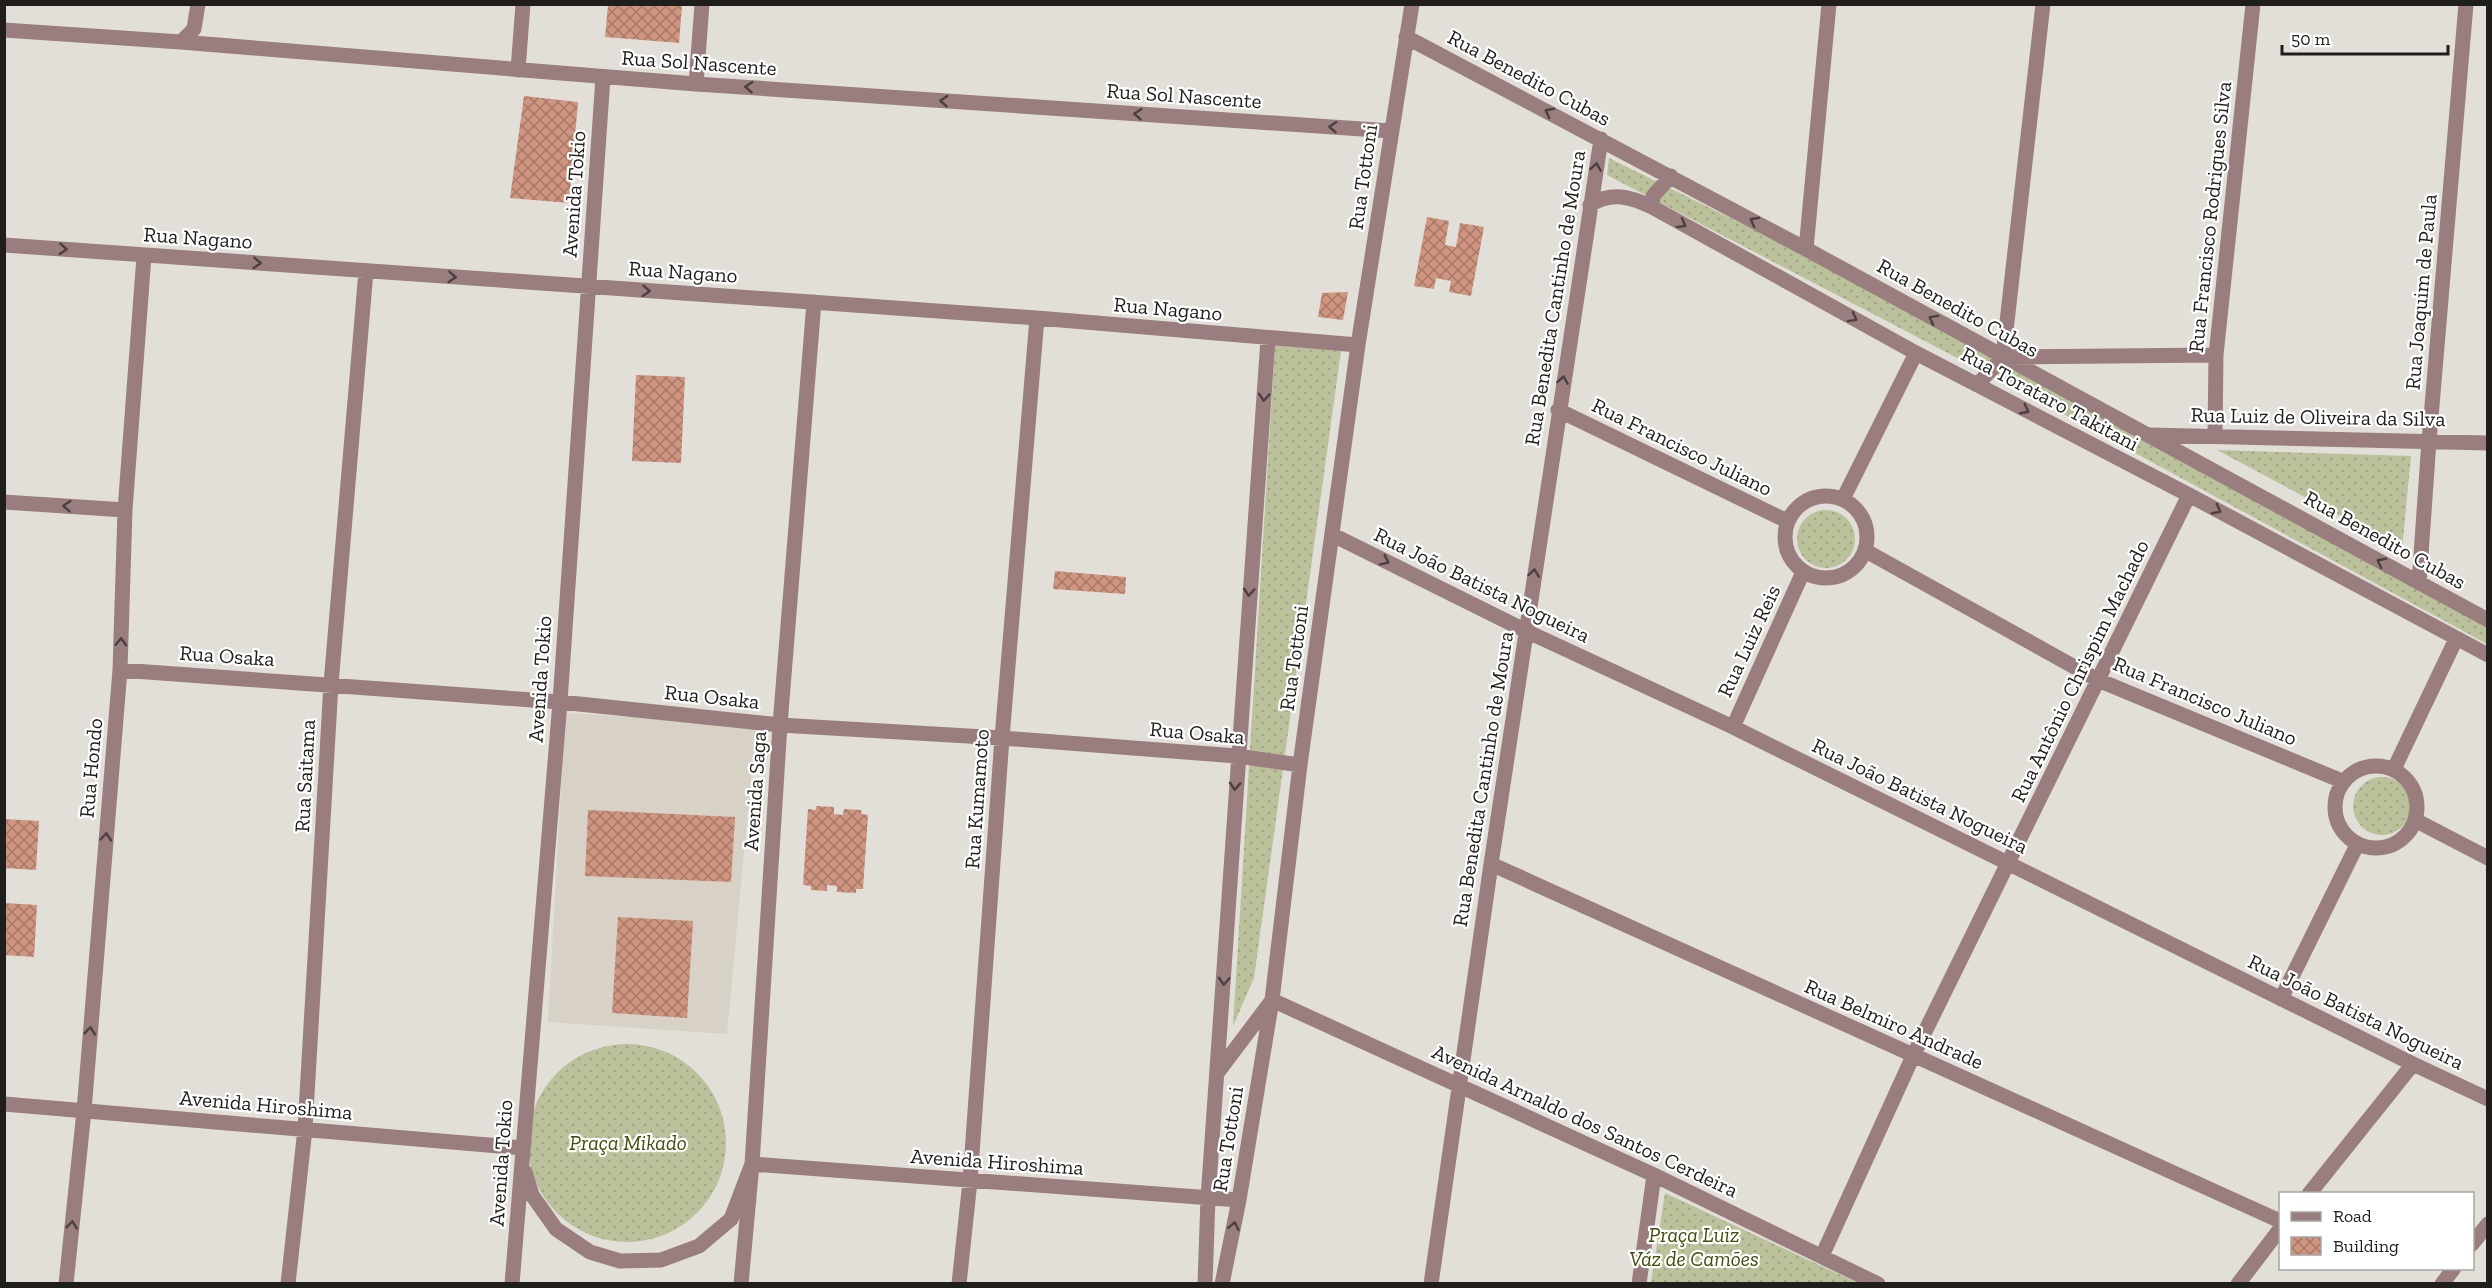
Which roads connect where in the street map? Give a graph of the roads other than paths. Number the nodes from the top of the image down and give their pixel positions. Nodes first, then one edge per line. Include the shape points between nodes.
1 (198, 4) edge
2 (523, 4) edge
3 (702, 4) edge
4 (1412, 4) edge
5 (1829, 4) edge
6 (2043, 4) edge
7 (2253, 4) edge
8 (2466, 4) edge
9 (4, 30) edge
10 (1406, 37) junction
11 (181, 42) junction
12 (518, 70) junction
13 (603, 77) junction
14 (696, 84) junction
15 (1391, 131) junction
16 (1601, 139) junction
17 (1671, 176) junction
18 (1590, 205) junction
19 (1652, 207) junction
20 (4, 245) edge
21 (1806, 249) junction
22 (144, 256) junction
23 (366, 271) junction
24 (588, 287) junction
25 (814, 302) junction
26 (1037, 318) junction
27 (1268, 339) junction
28 (1358, 345) junction
29 (1916, 353) junction
30 (2216, 355) junction
31 (2003, 357) junction
32 (1977, 385) junction
33 (1558, 410) junction
34 (2147, 435) junction
35 (2215, 435) junction
36 (2429, 441) junction
37 (2487, 443) edge
38 (2189, 495) junction
39 (1843, 499) junction
40 (4, 502) edge
41 (125, 510) junction
42 (1787, 521) junction
43 (1333, 535) junction
44 (1866, 551) junction
45 (1803, 572) junction
46 (2419, 583) junction
47 (2487, 620) edge
48 (1526, 631) junction
49 (2456, 639) junction
50 (2487, 656) edge
51 (120, 670) junction
52 (2098, 680) junction
53 (331, 684) junction
54 (560, 702) junction
55 (780, 725) junction
56 (1732, 727) junction
57 (1002, 738) junction
58 (1237, 756) junction
59 (1300, 765) junction
60 (2394, 769) junction
61 (2343, 781) junction
62 (2415, 820) junction
63 (2358, 845) junction
64 (2487, 858) edge
65 (2010, 863) junction
66 (1491, 864) junction
67 (2281, 999) junction
68 (1272, 1000) junction
69 (1913, 1056) junction
70 (2413, 1064) junction
71 (1218, 1072) junction
72 (1459, 1085) junction
73 (2487, 1099) edge
74 (4, 1104) edge
75 (84, 1111) junction
76 (305, 1129) junction
77 (523, 1148) junction
78 (752, 1164) junction
79 (523, 1168) junction
80 (1654, 1175) junction
81 (970, 1181) junction
82 (2311, 1192) edge
83 (1208, 1198) junction
84 (1239, 1200) junction
85 (2279, 1221) edge
86 (2487, 1224) edge
87 (2279, 1230) edge
88 (2474, 1241) edge
89 (1822, 1256) junction
90 (2453, 1270) edge
91 (66, 1284) edge
92 (288, 1284) edge
93 (512, 1284) edge
94 (741, 1284) edge
95 (959, 1284) edge
96 (1205, 1284) edge
97 (1222, 1284) edge
98 (1431, 1284) edge
99 (1639, 1284) edge
100 (1878, 1284) edge
101 (2238, 1284) edge
102 (2442, 1284) edge

1 - 11 street via 194,29
2 - 12 street
3 - 14 street
4 - 10 street, Rua Tottoni
5 - 21 street
6 - 31 street
7 - 30 street, Rua Francisco Rodrigues Silva
8 - 36 street, Rua Joaquim de Paula
9 - 11 street, Rua Sol Nascente
10 - 15 street, Rua Tottoni
16 -> 10 street, Rua Benedito Cubas
11 - 12 street, Rua Sol Nascente
12 - 13 street, Rua Sol Nascente
13 - 14 street, Rua Sol Nascente
13 - 24 street, Avenida Tokio
15 -> 14 street, Rua Sol Nascente
15 - 28 street, Rua Tottoni
16 - 17 street, Rua Benedito Cubas
18 -> 16 street, Rua Benedita Cantinho de Moura
17 - 19 street via 1653,196
21 -> 17 street, Rua Benedito Cubas
18 - 19 street, Rua Torataro Takitani via 1608,196 1622,196
33 -> 18 street, Rua Benedita Cantinho de Moura
19 -> 29 street, Rua Torataro Takitani
20 -> 22 street, Rua Nagano
31 -> 21 street, Rua Benedito Cubas
22 -> 23 street, Rua Nagano
22 - 41 street, Rua Hondo
23 -> 24 street, Rua Nagano
23 - 53 street, Rua Saitama
24 -> 25 street, Rua Nagano
24 - 54 street, Avenida Tokio
25 - 26 street, Rua Nagano
25 - 55 street, Avenida Saga
26 - 27 street, Rua Nagano
26 - 57 street, Rua Kumamoto
27 - 28 street, Rua Nagano
27 -> 58 street, Rua Tottoni
28 - 43 street, Rua Tottoni
29 - 32 street, Rua Torataro Takitani
29 - 39 street
30 - 31 street
30 - 35 street, Rua Francisco Rodrigues Silva
31 - 32 street
31 - 34 street, Rua Benedito Cubas
32 -> 38 street, Rua Torataro Takitani
33 - 42 street, Rua Francisco Juliano
48 -> 33 street, Rua Benedita Cantinho de Moura
34 - 35 street, Rua Luiz de Oliveira da Silva
46 -> 34 street, Rua Benedito Cubas
35 - 36 street, Rua Luiz de Oliveira da Silva
36 - 37 street, Rua Luiz de Oliveira da Silva
36 - 46 street, Rua Joaquim de Paula
38 -> 49 street, Rua Torataro Takitani
38 - 52 street, Rua Antônio Chrispim Machado
39 - 42 street via 1821,496 1807,500
39 - 44 street via 1858,510 1865,523
41 -> 40 street
51 -> 41 street, Rua Hondo
42 - 45 street via 1787,553
43 -> 48 street, Rua João Batista Nogueira
43 - 59 street, Rua Tottoni
44 - 45 street via 1857,566 1831,579
44 - 52 street, Rua Francisco Juliano
45 - 56 street, Rua Luiz Reis
46 - 47 street, Rua Benedito Cubas
48 - 56 street, Rua João Batista Nogueira
48 - 66 street, Rua Benedita Cantinho de Moura
49 - 50 street, Rua Torataro Takitani
49 - 60 street
51 - 53 street, Rua Osaka
75 -> 51 street, Rua Hondo
52 - 61 street, Rua Francisco Juliano
52 - 65 street, Rua Antônio Chrispim Machado
53 - 54 street, Rua Osaka
53 - 76 street, Rua Saitama
54 - 55 street, Rua Osaka
54 - 77 street, Avenida Tokio
55 - 57 street, Rua Osaka
55 - 78 street, Avenida Saga
56 - 65 street, Rua João Batista Nogueira
57 - 58 street, Rua Osaka
57 - 81 street, Rua Kumamoto
58 - 59 street, Rua Osaka
58 -> 71 street, Rua Tottoni
59 - 68 street, Rua Tottoni
60 - 61 street via 2371,765 2357,769
60 - 62 street via 2408,779 2415,792
61 - 63 street via 2336,794 2337,822
62 - 63 street via 2395,844 2381,848
62 - 64 street
63 - 67 street
65 - 67 street, Rua João Batista Nogueira
65 - 69 street, Rua Antônio Chrispim Machado
66 - 69 street, Rua Belmiro Andrade
66 - 72 street, Rua Benedita Cantinho de Moura
67 - 70 street, Rua João Batista Nogueira
68 - 71 street
68 - 72 street, Avenida Arnaldo dos Santos Cerdeira
68 - 84 street, Rua Tottoni
69 - 85 street, Rua Belmiro Andrade
69 - 89 street, Rua Antônio Chrispim Machado
70 - 73 street, Rua João Batista Nogueira
70 - 82 street
71 - 83 street, Rua Tottoni
72 - 80 street, Avenida Arnaldo dos Santos Cerdeira
72 - 98 street, Rua Benedita Cantinho de Moura
74 - 75 street, Avenida Hiroshima
75 - 76 street, Avenida Hiroshima
91 -> 75 street, Rua Hondo
76 - 77 street, Avenida Hiroshima
76 - 92 street, Rua Saitama
77 - 79 street, Avenida Tokio
78 - 79 street via 730,1219 699,1246 661,1260 620,1261 590,1252 556,1228 532,1195
78 - 81 street, Avenida Hiroshima
78 - 94 street, Avenida Saga
79 - 93 street, Avenida Tokio
80 - 89 street, Avenida Arnaldo dos Santos Cerdeira
80 - 99 street
81 - 83 street, Avenida Hiroshima
81 - 95 street, Rua Kumamoto
83 - 84 street, Avenida Hiroshima
83 - 96 street, Rua Tottoni
97 -> 84 street, Rua Tottoni
86 - 88 street
87 - 101 street
89 - 100 street, Avenida Arnaldo dos Santos Cerdeira
90 - 102 street

